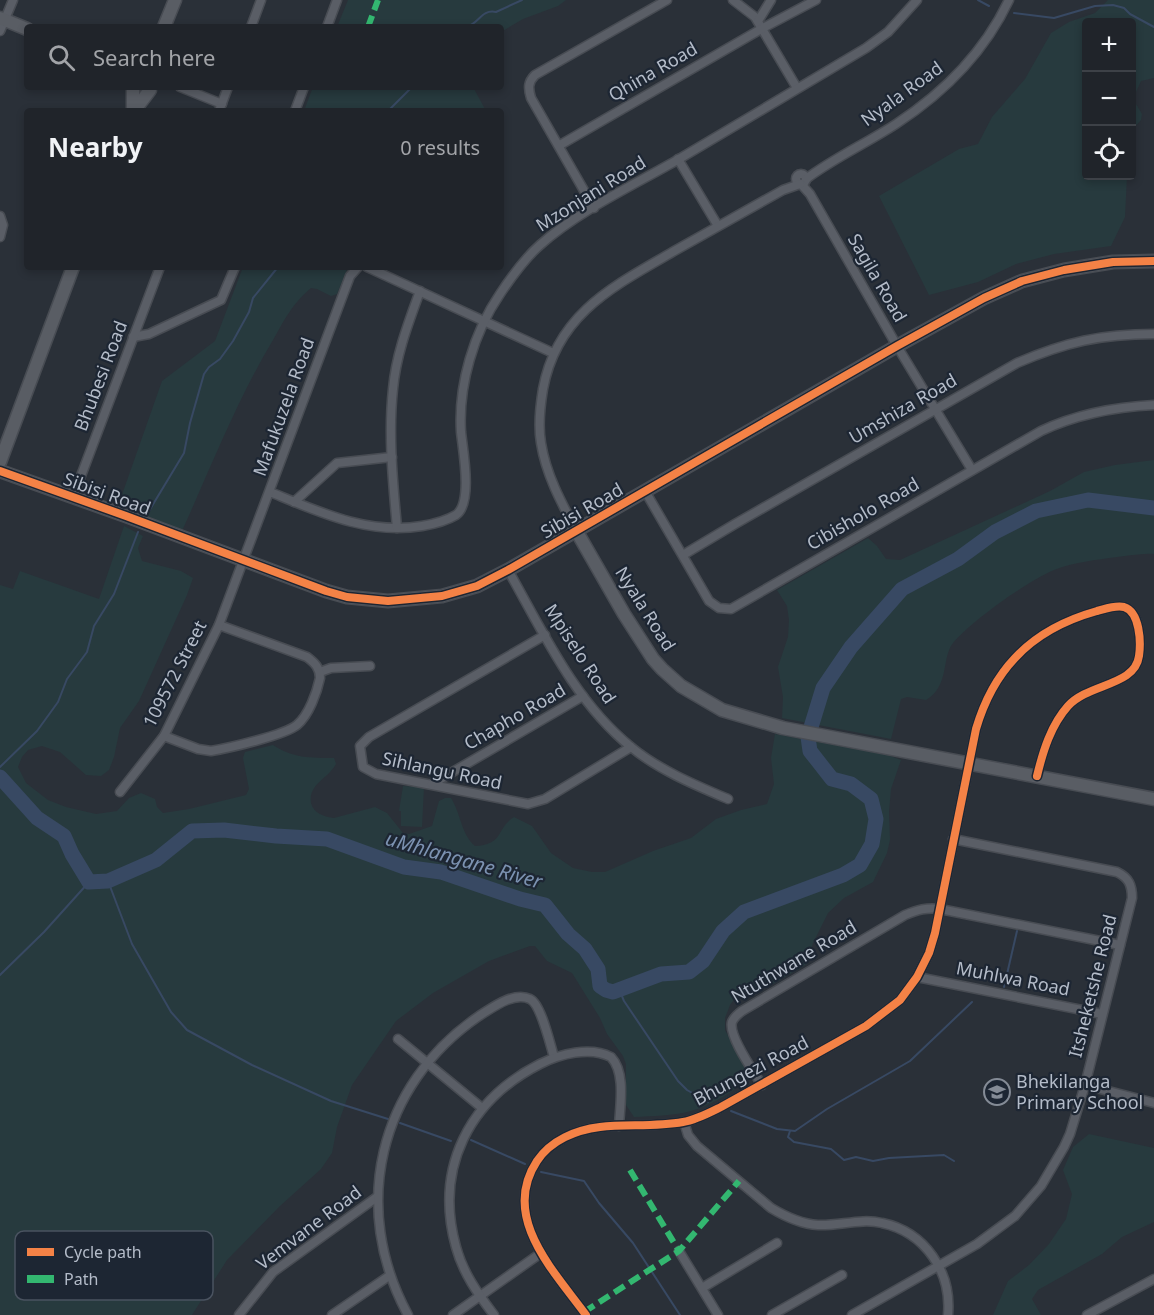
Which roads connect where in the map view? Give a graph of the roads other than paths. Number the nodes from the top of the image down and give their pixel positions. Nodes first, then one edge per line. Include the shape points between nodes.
1 (13, 0) edge
2 (176, 0) edge
3 (261, 0) edge
4 (337, 0) edge
5 (667, 0) edge
6 (733, 0) edge
7 (771, 0) edge
8 (816, 0) edge
9 (917, 0) edge
10 (1009, 0) edge
11 (1, 23) edge
12 (165, 24) edge
13 (252, 24) edge
14 (328, 24) edge
15 (760, 25) junction
16 (24, 28) edge
17 (797, 88) junction
18 (147, 90) edge
19 (185, 90) edge
20 (227, 90) edge
21 (303, 90) edge
22 (220, 107) edge
23 (136, 108) edge
24 (296, 108) edge
25 (560, 146) junction
26 (678, 159) junction
27 (802, 180) junction
28 (594, 208) junction
29 (0, 216) edge
30 (718, 226) junction
31 (0, 237) edge
32 (1154, 261) edge
33 (72, 270) edge
34 (158, 270) edge
35 (234, 270) edge
36 (355, 270) edge
37 (374, 270) edge
38 (420, 291) junction
39 (484, 321) junction
40 (1154, 334) edge
41 (133, 337) junction
42 (897, 345) junction
43 (553, 353) junction
44 (1154, 405) edge
45 (935, 409) junction
46 (392, 457) junction
47 (0, 462) edge
48 (972, 470) junction
49 (0, 471) edge
50 (645, 491) junction
51 (270, 492) junction
52 (73, 497) junction
53 (294, 502) junction
54 (397, 528) junction
55 (577, 532) junction
56 (683, 555) junction
57 (244, 561) junction
58 (508, 570) junction
59 (219, 625) junction
60 (545, 635) junction
61 (370, 666) dead end
62 (320, 672) junction
63 (583, 696) junction
64 (164, 736) junction
65 (631, 747) junction
66 (969, 762) junction
67 (1037, 776) junction
68 (432, 784) junction
69 (120, 792) dead end
70 (728, 799) dead end
71 (1154, 799) edge
72 (953, 839) junction
73 (940, 909) junction
74 (1120, 945) junction
75 (917, 977) junction
76 (1101, 1014) junction
77 (398, 1039) dead end
78 (554, 1057) junction
79 (427, 1062) junction
80 (762, 1085) junction
81 (1085, 1086) junction
82 (1154, 1103) edge
83 (482, 1108) junction
84 (684, 1122) junction
85 (620, 1126) junction
86 (377, 1197) junction
87 (777, 1243) dead end
88 (679, 1251) dead end
89 (541, 1253) junction
90 (940, 1266) junction
91 (842, 1275) dead end
92 (389, 1276) junction
93 (1154, 1279) edge
94 (702, 1288) junction
95 (480, 1296) junction
96 (239, 1315) edge
97 (332, 1315) edge
98 (408, 1315) edge
99 (453, 1315) edge
100 (494, 1315) edge
101 (586, 1315) edge
102 (718, 1315) edge
103 (772, 1315) edge
104 (852, 1315) edge
105 (948, 1315) edge
106 (1087, 1315) edge

1 - 11 street
2 - 12 street
3 - 13 street
4 - 14 street
5 - 25 street via 532,79 531,98
6 - 15 street
7 - 15 street
8 - 15 street, Qhina Road
9 - 17 street, Mzonjani Road via 879,39
10 - 27 street, Nyala Road via 993,30 956,78 896,124
11 - 16 street
15 - 17 street
15 - 25 street, Qhina Road
17 - 26 street, Mzonjani Road
18 - 23 street
19 - 22 street
20 - 22 street
21 - 24 street
25 - 28 street
26 - 28 street, Mzonjani Road
26 - 30 street
27 - 30 street, Nyala Road
27 - 42 street, Sagila Road
28 - 39 street, Mzonjani Road via 531,254
29 - 31 street
30 - 43 street, Nyala Road via 611,289 575,320
32 - 42 street, Sibisi Road via 1093,264 1022,281
33 - 47 street
34 - 41 street, Bhubesi Road
35 - 41 street via 221,300 149,334
36 - 51 street, Mafukuzela Road
37 - 38 street
38 - 39 street
38 - 46 street via 402,339 393,388
39 - 43 street
39 - 54 street, Mzonjani Road via 470,360 463,398 463,507 447,520
40 - 45 street, Umshiza Road via 1108,335 1066,344 1017,363
41 - 52 street, Bhubesi Road
42 - 45 street, Sagila Road
42 - 50 street, Sibisi Road
43 - 55 street, Nyala Road via 541,406 541,444 550,475
44 - 48 street, Cibisholo Road via 1074,417
45 - 48 street, Sagila Road
45 - 56 street, Umshiza Road
46 - 53 street via 337,463
46 - 54 street
48 - 56 street, Cibisholo Road via 730,609 718,608 709,601
49 - 52 street, Sibisi Road
50 - 55 street, Sibisi Road
50 - 56 street, Cibisholo Road
51 - 53 street, Mzonjani Road
51 - 57 street, Mafukuzela Road
52 - 57 street, Sibisi Road
53 - 54 street, Mzonjani Road via 361,525
55 - 58 street, Sibisi Road
55 - 66 street, Nyala Road via 662,669 697,697 722,711 783,728
57 - 58 street, Sibisi Road via 326,591 388,601 461,592
57 - 59 street, 109572 Street
58 - 60 street, Mpiselo Road
59 - 62 street via 307,657
59 - 64 street, 109572 Street
60 - 63 street, Mpiselo Road
60 - 68 street, Sihlangu Road via 369,737 360,746 363,767 369,772
61 - 62 street
62 - 64 street via 319,685 304,716 288,730 211,751
63 - 65 street, Mpiselo Road
63 - 68 street, Chapho Road
64 - 69 street, 109572 Street
65 - 68 street, Sihlangu Road via 533,804
65 - 70 street, Mpiselo Road via 669,772
66 - 67 street, Nyala Road
66 - 67 street, Bhungezi Road via 975,729 988,695 1016,656 1044,633 1070,619 1124,607 1137,622 1137,666 1129,675 1082,694 1068,706 1048,738
66 - 72 street, Bhungezi Road
67 - 71 street, Nyala Road
72 - 73 street, Bhungezi Road
72 - 74 street, Itsheketshe Road via 1122,874 1131,884 1132,898
73 - 74 street
73 - 75 street, Bhungezi Road via 933,942
73 - 80 street, Ntuthwane Road via 905,915 735,1017 735,1037
74 - 76 street, Itsheketshe Road
75 - 76 street, Muhlwa Road
75 - 80 street, Bhungezi Road via 895,1005 866,1026
76 - 81 street, Itsheketshe Road
77 - 79 street
78 - 79 street via 536,1005 520,997 507,1000 469,1024
78 - 83 street via 513,1080
78 - 85 street via 590,1052 611,1057 619,1075
79 - 83 street
79 - 86 street via 394,1119 383,1153
80 - 84 street, Bhungezi Road
81 - 82 street
81 - 90 street, Itsheketshe Road via 1065,1147 1031,1199 1002,1227
83 - 95 street via 457,1153 450,1190 456,1247
84 - 85 street, Bhungezi Road
84 - 90 street via 697,1146 777,1212 818,1225 884,1223 914,1238
85 - 89 street, Bhungezi Road via 583,1130 564,1138 549,1148 532,1169 525,1213
86 - 92 street
86 - 96 street, Vemvane Road via 273,1272
87 - 94 street
88 - 94 street
89 - 95 street
89 - 101 street, Bhungezi Road
90 - 104 street, Itsheketshe Road
90 - 105 street
91 - 103 street
92 - 97 street
92 - 98 street
93 - 106 street
94 - 102 street
95 - 99 street
95 - 100 street

